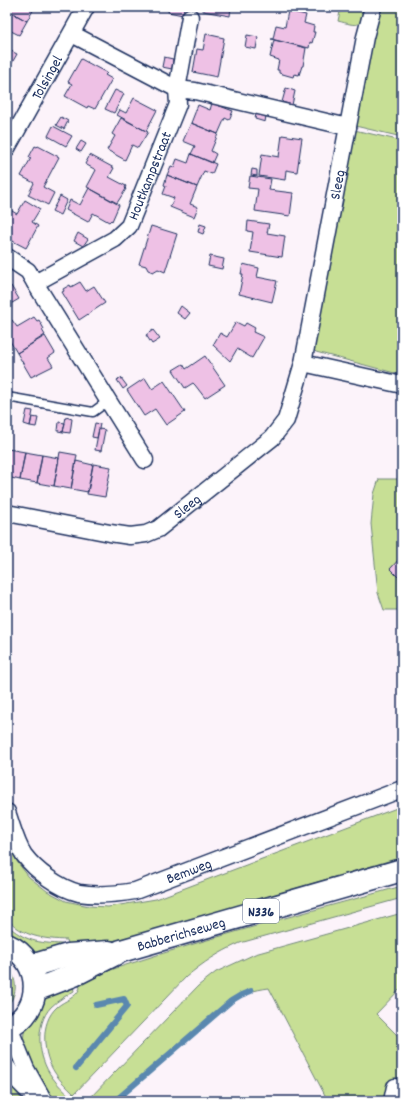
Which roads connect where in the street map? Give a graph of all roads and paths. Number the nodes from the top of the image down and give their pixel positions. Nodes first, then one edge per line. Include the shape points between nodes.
1 (86, 7) edge
2 (374, 7) edge
3 (190, 17) dead end
4 (72, 34) junction
5 (177, 89) junction
6 (13, 124) edge
7 (348, 127) junction
8 (7, 148) edge
9 (7, 258) edge
10 (35, 283) junction
11 (303, 363) junction
12 (402, 385) edge
13 (7, 397) edge
14 (108, 401) junction
15 (144, 460) dead end
16 (7, 513) edge
17 (402, 789) edge
18 (7, 812) edge
19 (402, 870) edge
20 (7, 945) edge
21 (121, 951) junction
22 (31, 966) junction
23 (35, 990) junction
24 (8, 1027) edge
25 (7, 1066) edge
26 (38, 1101) edge
27 (44, 1101) edge

1 - 4 street, Tolsingel
2 - 7 street, Sleeg via 365,37
3 - 5 street, Houtkampstraat
4 - 5 street
4 - 6 street, Tolsingel
5 - 7 street
5 - 10 street, Houtkampstraat via 178,104 129,226 114,239
6 - 8 street, Tolsingel
7 - 11 street, Sleeg
9 - 10 street via 28,271
10 - 14 street
11 - 12 street
11 - 16 street, Sleeg via 286,420 272,438 158,529 130,536
13 - 14 lane via 93,412
14 - 15 street
17 - 18 street, Bemweg via 135,891 115,894 79,893 39,872 24,854
19 - 21 main road, Babberichseweg / N336
20 - 22 main road via 24,956
21 - 22 main road, Babberichseweg / N336 via 68,955
21 - 23 main road, Babberichseweg / N336 via 74,975
22 - 23 main road
23 - 24 main road via 33,1002 27,1012 19,1021
24 - 27 street via 26,1069
25 - 26 street via 13,1076

